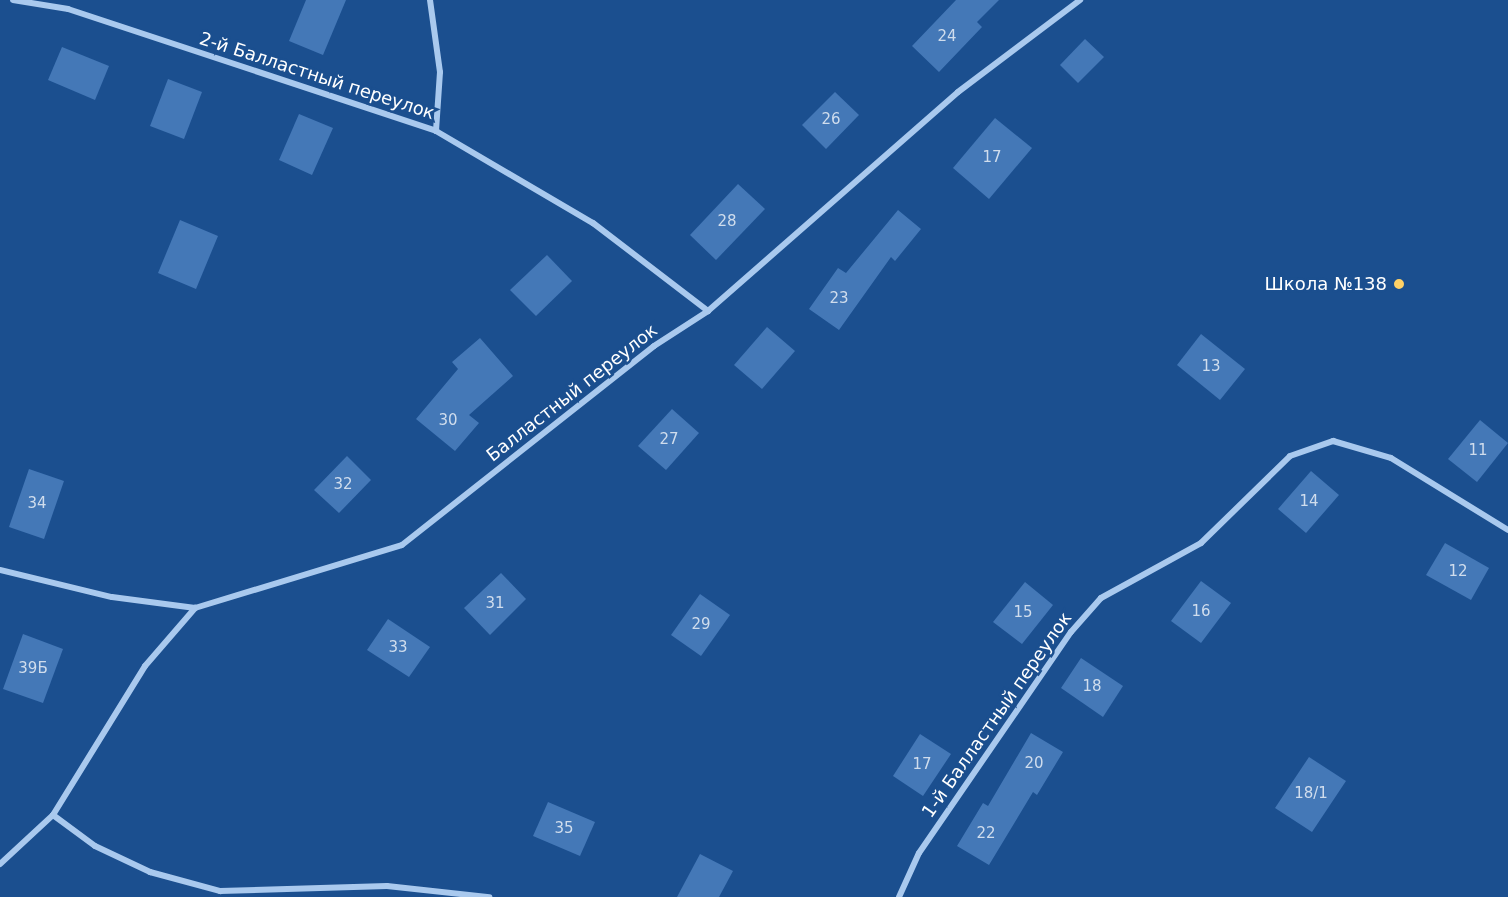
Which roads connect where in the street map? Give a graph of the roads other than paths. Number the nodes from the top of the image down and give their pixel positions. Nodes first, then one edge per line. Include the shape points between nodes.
1 (12, 0) edge
2 (430, 0) edge
3 (1080, 0) edge
4 (436, 132) junction
5 (708, 311) junction
6 (1508, 530) edge
7 (0, 570) edge
8 (195, 608) junction
9 (53, 815) junction
10 (0, 864) edge
11 (489, 897) edge
12 (899, 897) edge

1 - 4 street, 2-й Балластный переулок via 68,9
2 - 4 street via 440,72
3 - 5 street, Балластный переулок via 958,92
4 - 5 street, 2-й Балластный переулок via 593,223
5 - 8 street, Балластный переулок via 654,346 402,545
6 - 12 street, 1-й Балластный переулок via 1391,458 1333,441 1290,456 1201,543 1101,598 1071,632 919,853
7 - 8 street, Балластный переулок via 112,597
8 - 9 street via 145,666
9 - 10 street
9 - 11 street via 94,846 141,868 220,891 387,886

